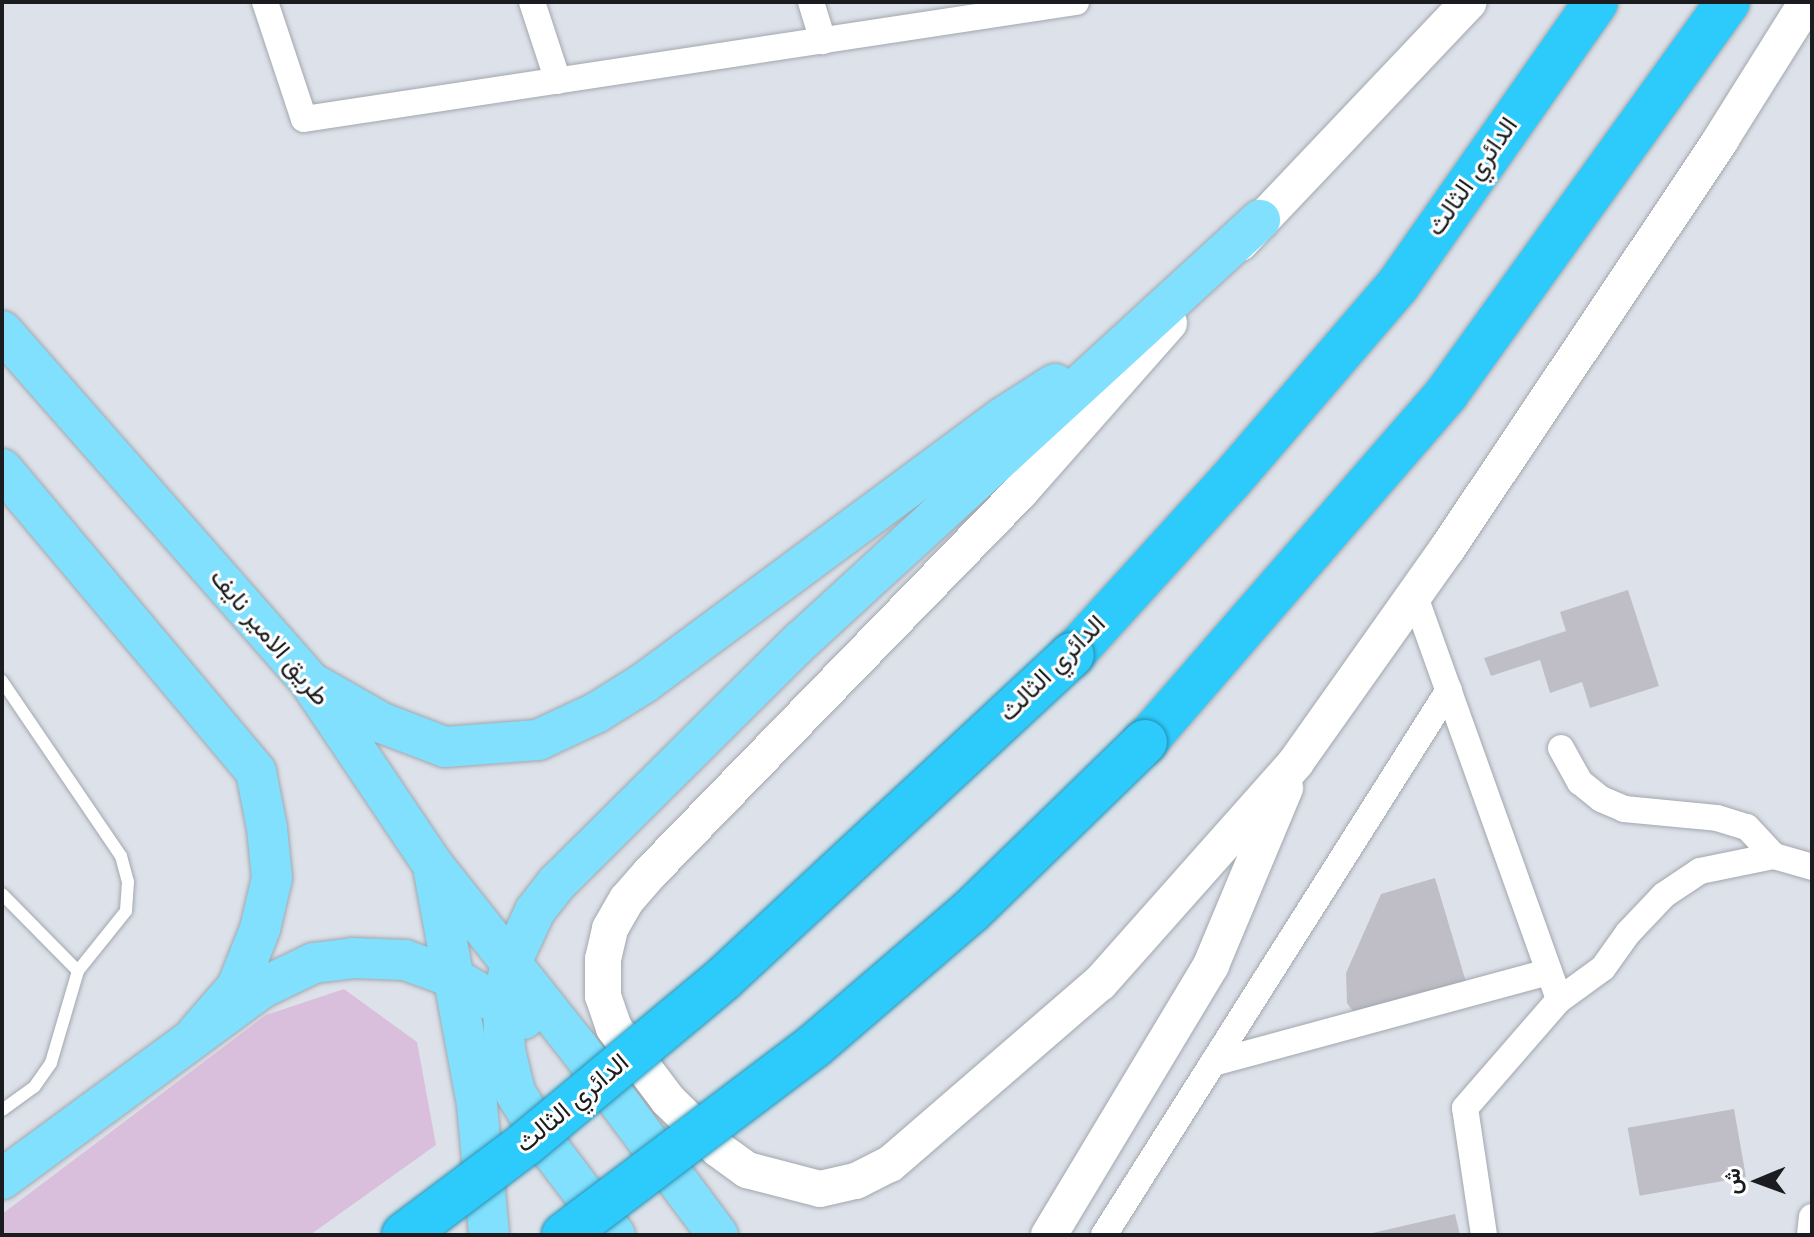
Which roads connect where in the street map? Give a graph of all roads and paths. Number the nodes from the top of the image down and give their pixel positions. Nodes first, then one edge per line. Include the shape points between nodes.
1 (265, 2) edge
2 (532, 2) edge
3 (811, 2) edge
4 (1076, 2) edge
5 (1469, 2) edge
6 (1596, 2) edge
7 (1728, 2) edge
8 (1807, 2) edge
9 (823, 41) junction
10 (558, 81) junction
11 (1260, 220) junction
12 (1152, 321) junction
13 (5, 329) edge
14 (2, 469) edge
15 (1414, 594) junction
16 (2, 681) edge
17 (310, 682) junction
18 (1449, 690) junction
19 (1561, 748) dead end
20 (1296, 762) junction
21 (1774, 856) junction
22 (433, 865) junction
23 (1812, 867) edge
24 (3, 898) edge
25 (510, 965) junction
26 (78, 971) junction
27 (1549, 972) junction
28 (452, 977) junction
29 (1559, 1000) junction
30 (503, 1007) junction
31 (197, 1033) junction
32 (580, 1050) junction
33 (1213, 1063) junction
34 (2, 1110) edge
35 (2, 1179) edge
36 (1812, 1217) edge
37 (404, 1235) edge
38 (489, 1235) edge
39 (564, 1235) edge
40 (615, 1235) edge
41 (718, 1235) edge
42 (1049, 1235) edge
43 (1104, 1235) edge
44 (1484, 1235) edge
45 (1810, 1235) edge

1 - 10 street via 304,119
2 - 10 street
3 - 9 street
4 - 9 street
5 - 11 main road
6 - 37 highway, الدائري الثالث, bridge via 1398,285 1072,655 723,979 524,1145
7 - 39 highway, bridge via 1447,393 1145,742 970,912 814,1046
8 - 15 main road via 1704,166
9 - 10 street
11 - 12 main road
11 - 20 main road via 1020,492 627,899 610,929 603,959 603,996 614,1028 668,1100 747,1170 820,1189 856,1181 890,1164 1100,983
12 - 17 main road via 1002,418 644,683 538,740 445,747 382,723
12 - 25 main road via 801,641 557,883 535,911
13 - 17 main road, طريق الامير نايف
14 - 31 main road via 256,772 272,878 260,929 237,987
15 - 18 street
15 - 20 main road
16 - 26 lane via 121,856 128,882 126,911
17 - 22 main road, طريق الامير نايف
18 - 27 street
18 - 33 street
19 - 21 street via 1580,782 1601,799 1624,809 1732,822 1747,827
20 - 42 main road via 1211,965
21 - 23 street
21 - 29 street via 1700,871 1688,879 1655,904 1603,968
22 - 25 main road, طريق الامير نايف
22 - 28 main road
24 - 26 lane
25 - 30 main road
25 - 32 main road, طريق الامير نايف
26 - 34 lane via 51,1063 34,1087
27 - 29 street
27 - 33 street
28 - 30 main road
28 - 31 main road via 405,960 314,963 262,988
28 - 38 main road via 477,1105
29 - 44 street via 1465,1108
30 - 32 main road
30 - 40 main road via 505,1050 515,1092 552,1152
31 - 35 main road
32 - 41 main road, طريق الامير نايف
33 - 43 street
36 - 45 street

